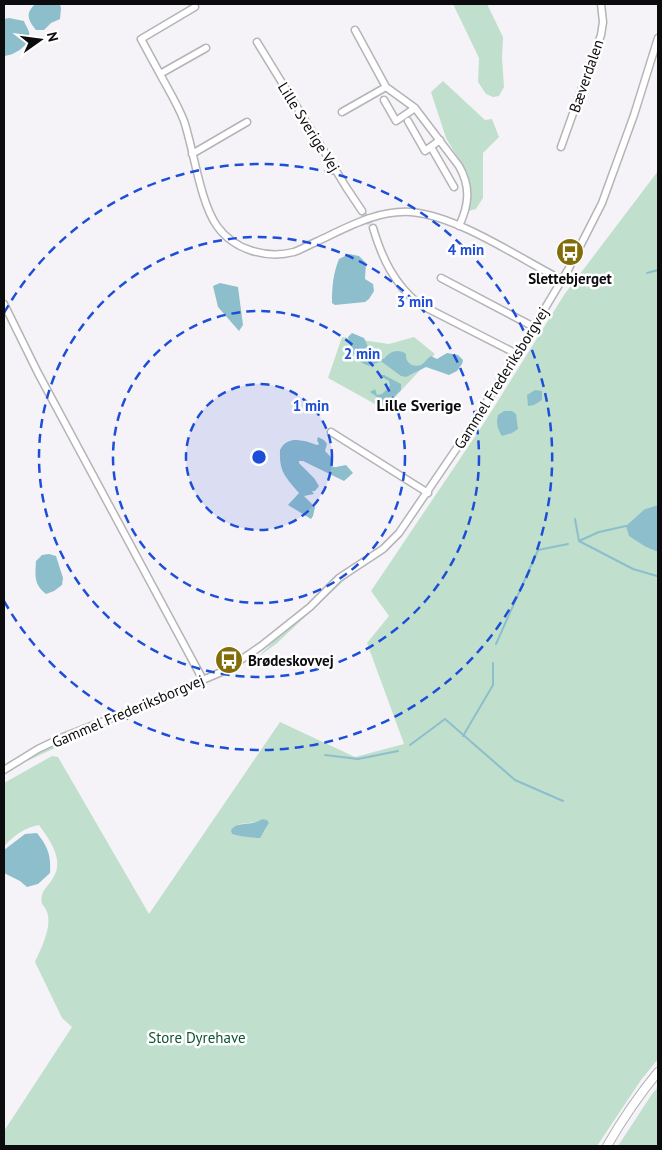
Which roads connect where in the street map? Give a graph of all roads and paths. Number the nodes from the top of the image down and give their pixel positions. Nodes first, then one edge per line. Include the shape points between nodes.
1 (601, 4) edge
2 (195, 7) dead end
3 (355, 30) dead end
4 (658, 38) edge
5 (258, 42) dead end
6 (206, 48) dead end
7 (160, 74) junction
8 (386, 86) junction
9 (384, 100) dead end
10 (415, 108) junction
11 (342, 112) dead end
12 (408, 121) dead end
13 (247, 122) dead end
14 (440, 140) junction
15 (431, 147) junction
16 (561, 148) dead end
17 (192, 154) junction
18 (454, 187) dead end
19 (362, 211) tunnel mouth
20 (459, 226) junction
21 (373, 228) tunnel mouth
22 (442, 278) dead end
23 (562, 280) junction
24 (4, 304) edge
25 (534, 327) junction
26 (517, 354) junction
27 (331, 432) dead end
28 (428, 493) junction
29 (203, 680) junction
30 (4, 770) edge
31 (658, 1072) edge
32 (607, 1146) edge

1 - 16 street, Bæverdalen via 601,35
2 - 7 street via 141,39
3 - 8 street
4 - 23 street, Gammel Frederiksborgvej via 602,203
5 - 19 street, Lille Sverige Vej
6 - 7 street
7 - 17 street via 184,121
8 - 10 street
8 - 11 street
9 - 10 street via 396,121
10 - 14 street
12 - 15 street via 425,151
13 - 17 street
14 - 15 street
14 - 20 street via 459,166 467,184 468,204
15 - 18 street
17 - 20 street via 216,224 227,238 245,249 278,254 295,251 360,221 385,214 423,214
20 - 23 street
21 - 26 street via 392,274 406,293 419,304
22 - 25 street
23 - 25 street, Gammel Frederiksborgvej
24 - 29 street
25 - 26 street, Gammel Frederiksborgvej
26 - 28 street, Gammel Frederiksborgvej
27 - 28 street
28 - 29 street, Gammel Frederiksborgvej via 389,544 339,578 310,607 261,646 226,670
29 - 30 street, Gammel Frederiksborgvej via 61,738
31 - 32 main road

